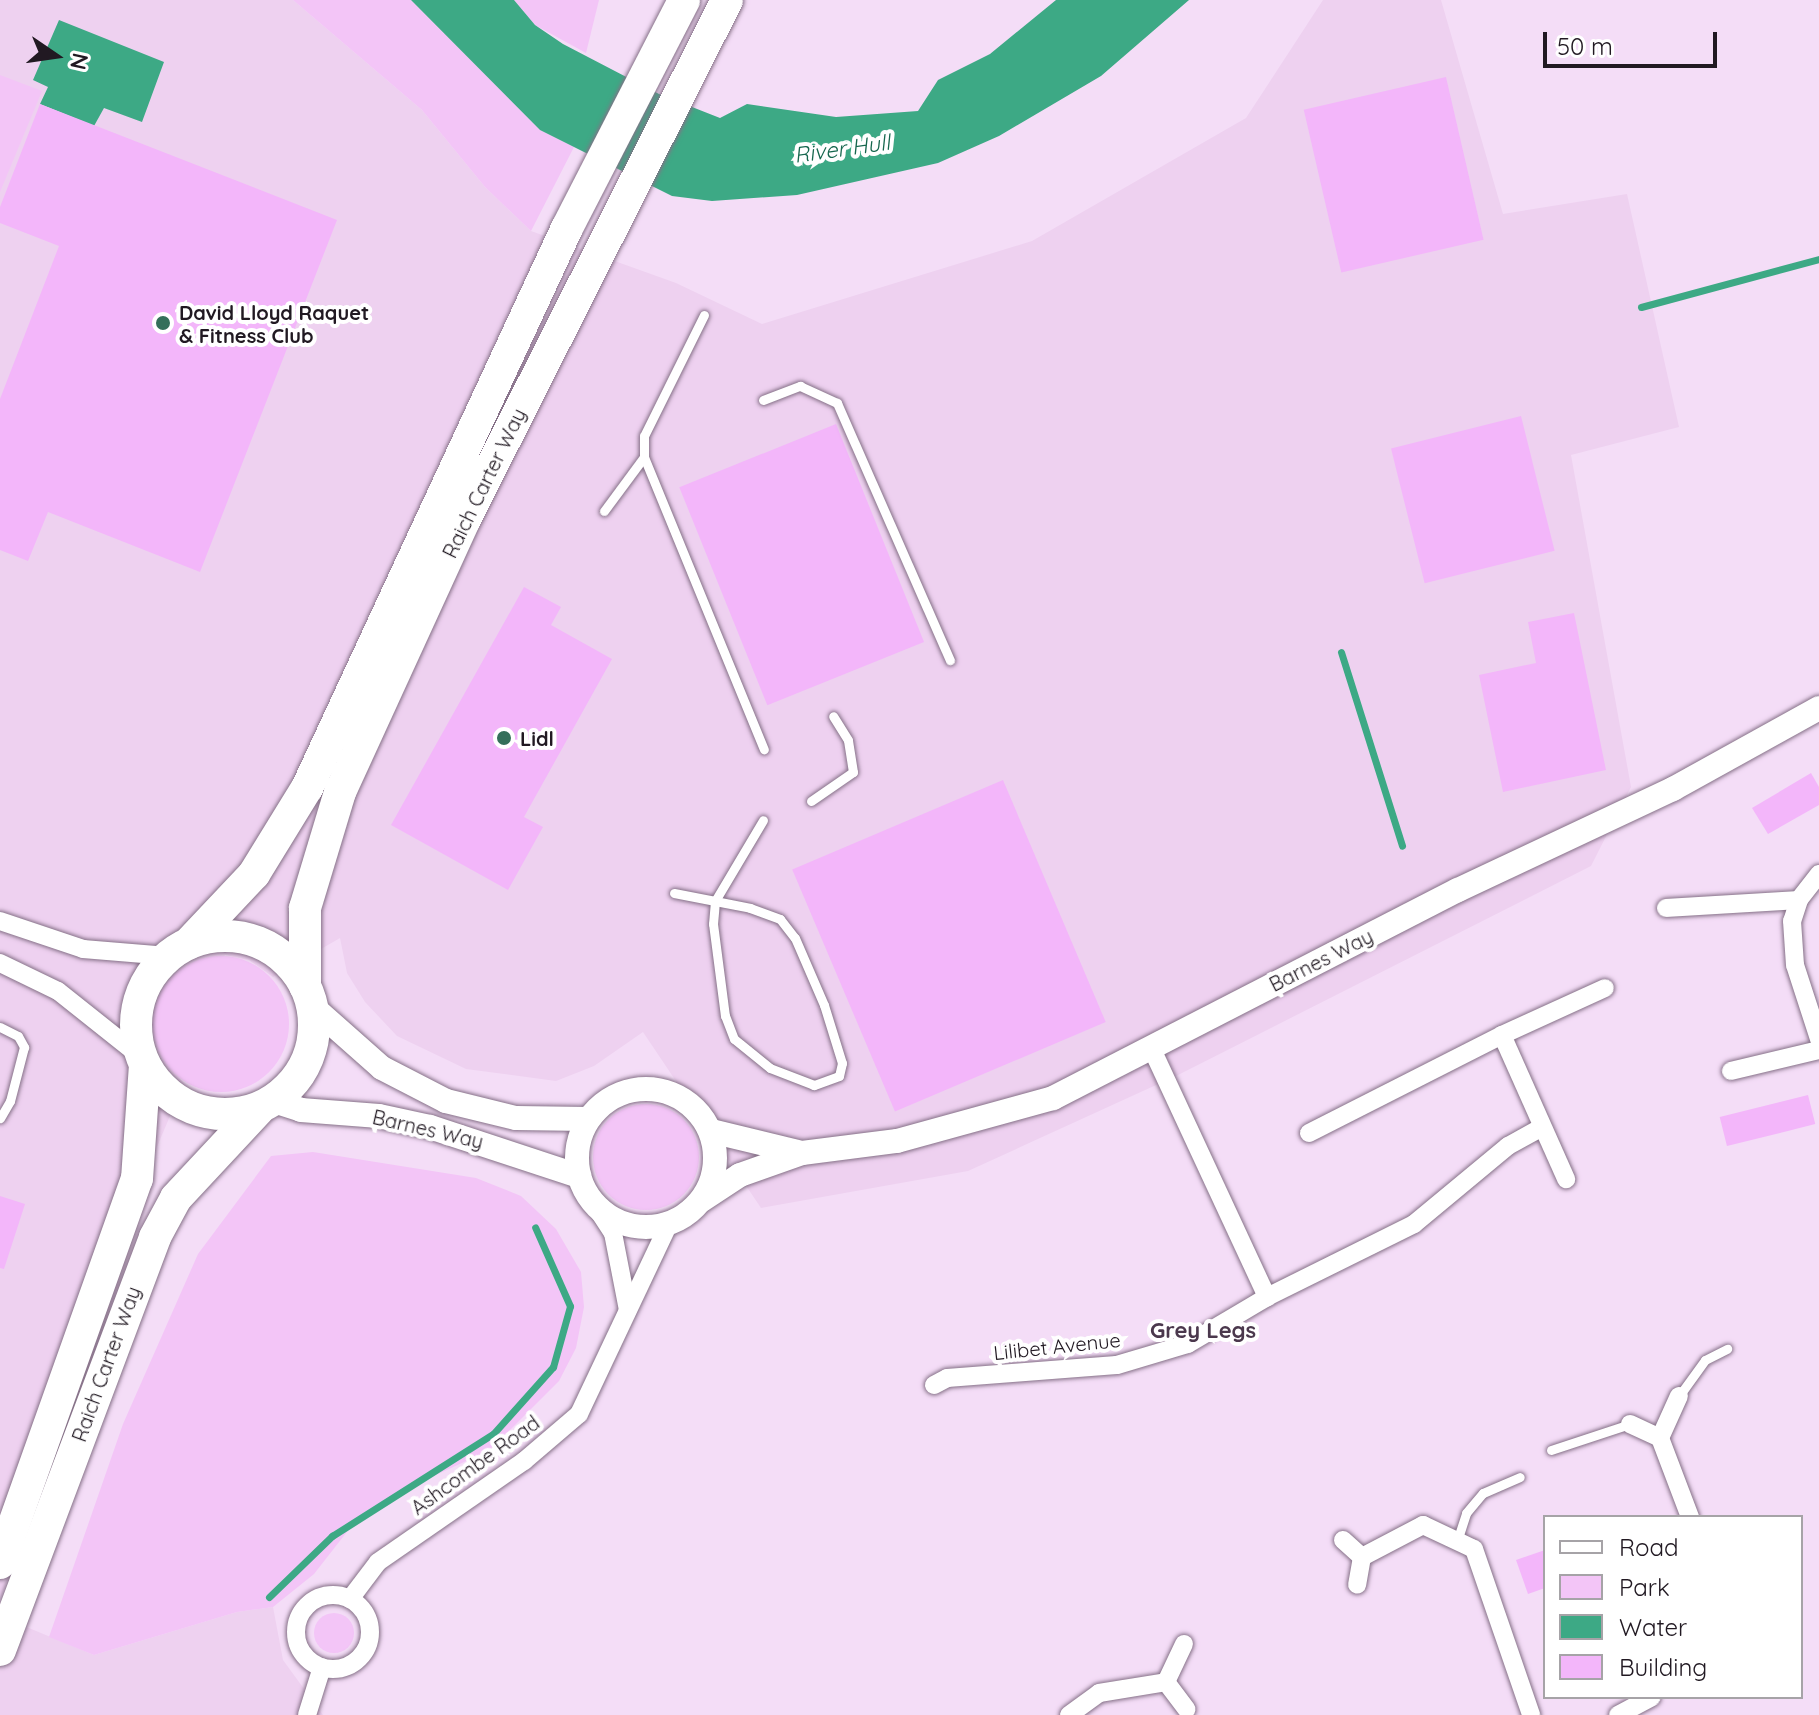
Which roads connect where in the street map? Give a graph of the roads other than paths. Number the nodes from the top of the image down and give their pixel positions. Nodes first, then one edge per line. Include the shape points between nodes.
1 (684, 0) edge
2 (727, 0) edge
3 (704, 315) dead end
4 (763, 400) dead end
5 (644, 457) junction
6 (604, 511) dead end
7 (950, 660) dead end
8 (1819, 708) edge
9 (833, 716) dead end
10 (764, 749) dead end
11 (811, 801) dead end
12 (763, 820) dead end
13 (1819, 874) edge
14 (674, 893) dead end
15 (1799, 900) junction
16 (715, 901) junction
17 (1666, 908) dead end
18 (0, 921) edge
19 (179, 949) junction
20 (0, 963) edge
21 (1605, 988) dead end
22 (309, 997) junction
23 (0, 1027) edge
24 (1502, 1035) junction
25 (1819, 1039) edge
26 (1151, 1047) junction
27 (1819, 1050) edge
28 (143, 1062) junction
29 (1731, 1071) dead end
30 (267, 1104) junction
31 (0, 1115) edge
32 (588, 1119) junction
33 (1540, 1128) junction
34 (711, 1131) junction
35 (1309, 1133) dead end
36 (802, 1153) junction
37 (579, 1176) junction
38 (1566, 1179) dead end
39 (702, 1200) junction
40 (594, 1204) junction
41 (669, 1224) junction
42 (1267, 1297) junction
43 (628, 1310) junction
44 (1727, 1349) dead end
45 (934, 1385) dead end
46 (1679, 1396) joint
47 (1630, 1424) joint
48 (1660, 1438) junction
49 (1551, 1450) dead end
50 (1520, 1477) dead end
51 (1689, 1515) edge
52 (1458, 1538) junction
53 (1343, 1540) dead end
54 (1362, 1557) junction
55 (0, 1563) edge
56 (1357, 1585) dead end
57 (350, 1599) junction
58 (1184, 1644) dead end
59 (0, 1650) edge
60 (322, 1667) junction
61 (1166, 1682) junction
62 (1648, 1699) edge
63 (1186, 1709) dead end
64 (307, 1715) edge
65 (1069, 1715) edge
66 (1531, 1715) edge
67 (1618, 1715) edge

1 - 19 highway, Raich Carter Way via 567,228 307,788 254,874
2 - 22 highway, Raich Carter Way via 465,519 340,792 305,908
3 - 5 lane via 644,436
4 - 7 lane via 800,386 837,403
5 - 6 lane
5 - 10 lane
8 - 26 street, Barnes Way via 1673,789 1458,890
9 - 11 lane via 848,740 853,772
12 - 16 lane
13 - 15 street
14 - 16 lane
15 - 17 street
15 - 25 street via 1792,921 1795,965
16 - 16 lane via 780,919 795,938 829,1018 842,1063 839,1076 826,1084 801,1082 770,1068 734,1039 716,956
18 - 19 street via 83,949
19 - 22 highway via 234,936 256,941 276,952
19 - 28 highway via 144,987 137,1006
20 - 28 street via 58,991
21 - 24 street
22 - 30 highway via 314,1029 303,1069
22 - 32 street, Barnes Way via 382,1068 446,1101 516,1118
23 - 31 lane via 18,1036 24,1047 10,1101
24 - 33 street
24 - 35 street
26 - 36 street, Barnes Way via 1053,1098 897,1141
26 - 42 street
27 - 29 street
28 - 30 highway via 158,1085 195,1110 239,1114
28 - 55 highway, Raich Carter Way via 137,1179
30 - 37 street, Barnes Way via 430,1127
30 - 59 highway, Raich Carter Way via 176,1198 155,1237
32 - 34 street via 615,1095 654,1088 690,1103
32 - 37 street via 578,1146
33 - 38 street
33 - 42 street, Lilibet Avenue via 1508,1146 1414,1224
34 - 36 street, Barnes Way
34 - 39 street via 715,1166
36 - 39 street, Barnes Way via 740,1175
37 - 40 street
39 - 41 street
40 - 41 street via 629,1225
40 - 43 street via 613,1233
41 - 43 street, Ashcombe Road
42 - 45 street, Lilibet Avenue via 1188,1344 1117,1365 947,1378
43 - 57 street, Ashcombe Road via 579,1414 524,1461 378,1562
44 - 46 lane via 1705,1360
46 - 48 street
47 - 48 street
47 - 49 lane
48 - 51 street
50 - 52 lane via 1483,1493 1466,1513
52 - 54 street via 1423,1525
52 - 66 street via 1474,1549
53 - 54 street
54 - 56 street
57 - 60 street via 368,1620 367,1648 345,1668
57 - 60 street via 324,1596 302,1612 297,1642 304,1655
58 - 61 street
60 - 64 street
61 - 63 street
61 - 65 street via 1099,1693
62 - 67 street

